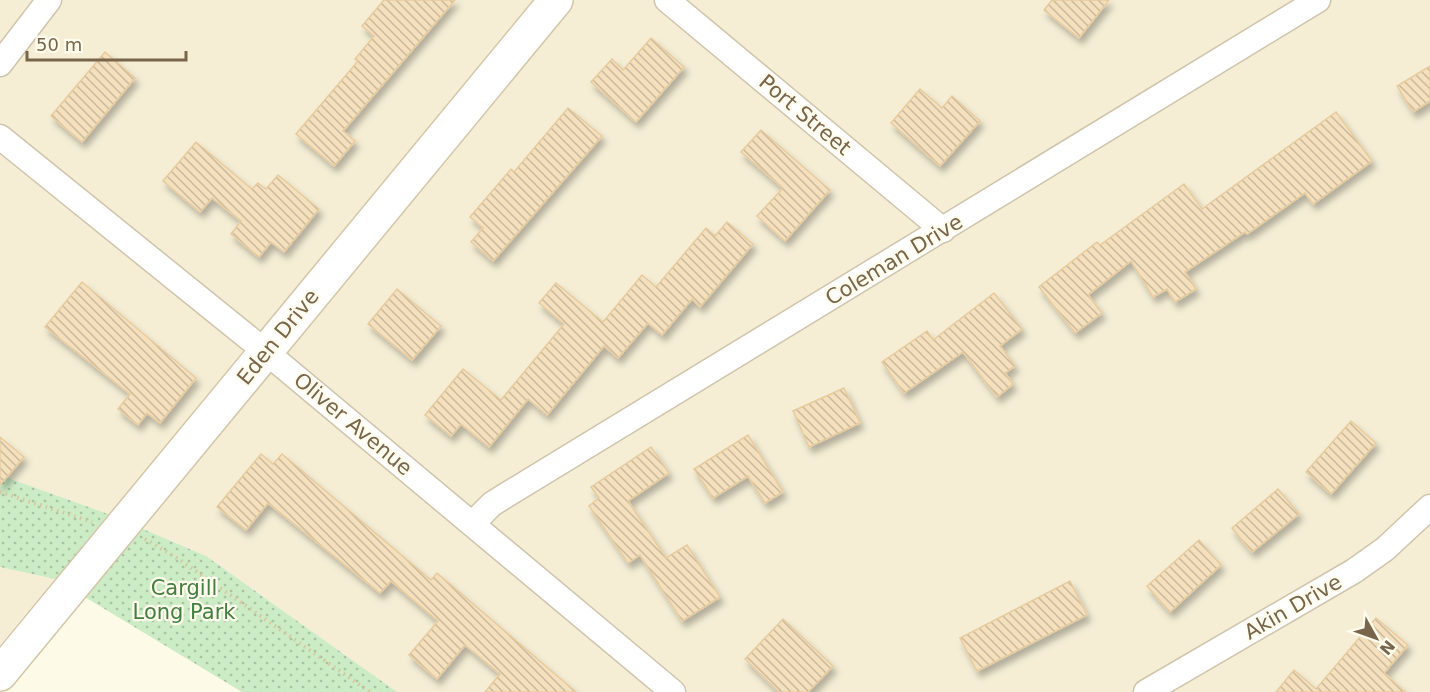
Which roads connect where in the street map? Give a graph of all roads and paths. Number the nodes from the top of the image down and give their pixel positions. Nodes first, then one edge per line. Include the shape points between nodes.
1 (49, 0) edge
2 (555, 0) edge
3 (667, 0) edge
4 (1318, 0) edge
5 (0, 64) edge
6 (0, 137) edge
7 (943, 230) junction
8 (266, 352) junction
9 (0, 492) edge
10 (1430, 507) edge
11 (98, 524) dead end
12 (474, 524) junction
13 (140, 536) dead end
14 (0, 674) edge
15 (370, 692) edge
16 (673, 692) edge
17 (1146, 692) edge

1 - 5 street
2 - 8 street, Eden Drive
3 - 7 street, Port Street
4 - 7 street, Coleman Drive
6 - 8 street, Oliver Avenue
7 - 12 street, Coleman Drive via 492,504
8 - 12 street, Oliver Avenue
8 - 14 street, Eden Drive
9 - 11 path
10 - 17 street, Akin Drive via 1385,549 1354,571
12 - 16 street, Oliver Avenue
13 - 15 path

